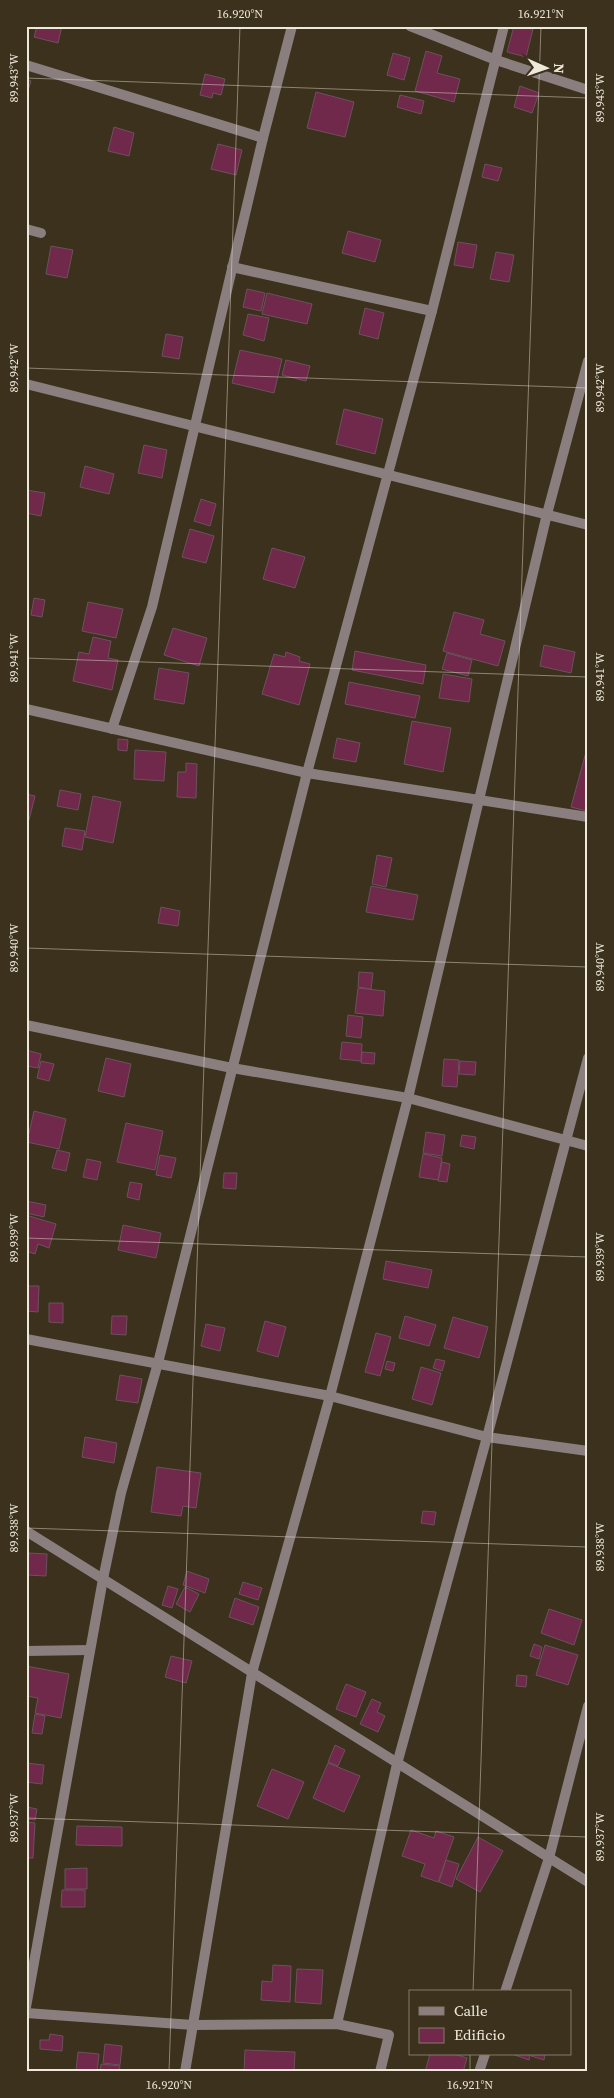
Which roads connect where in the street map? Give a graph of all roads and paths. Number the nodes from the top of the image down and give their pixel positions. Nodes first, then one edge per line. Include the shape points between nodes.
1 (292, 26) edge
2 (410, 26) edge
3 (504, 26) edge
4 (496, 60) junction
5 (26, 65) edge
6 (588, 90) edge
7 (263, 138) junction
8 (26, 229) edge
9 (41, 233) dead end
10 (232, 267) junction
11 (432, 310) junction
12 (588, 361) edge
13 (26, 384) edge
14 (194, 426) junction
15 (387, 474) junction
16 (547, 514) junction
17 (588, 524) edge
18 (26, 709) edge
19 (112, 729) junction
20 (307, 773) junction
21 (478, 801) junction
22 (588, 817) edge
23 (26, 1025) edge
24 (588, 1058) edge
25 (232, 1068) junction
26 (408, 1098) junction
27 (566, 1142) junction
28 (588, 1146) edge
29 (26, 1339) edge
30 (158, 1363) junction
31 (330, 1396) junction
32 (487, 1437) junction
33 (588, 1451) edge
34 (26, 1531) edge
35 (103, 1579) junction
36 (90, 1650) junction
37 (26, 1651) edge
38 (252, 1673) junction
39 (588, 1706) edge
40 (397, 1764) junction
41 (549, 1858) junction
42 (588, 1882) edge
43 (506, 1990) edge
44 (26, 2006) edge
45 (26, 2013) edge
46 (337, 2024) junction
47 (193, 2025) junction
48 (484, 2056) edge
49 (185, 2072) edge
50 (380, 2072) edge
51 (479, 2072) edge

1 - 7 street
2 - 4 street
3 - 4 street
4 - 6 street
4 - 11 street
5 - 7 street
7 - 10 street
8 - 9 street
10 - 11 street
10 - 14 street
11 - 15 street
12 - 16 street
13 - 14 street
14 - 15 street
14 - 19 street via 152,608
15 - 16 street
15 - 20 street
16 - 17 street
16 - 21 street
18 - 19 street
19 - 20 street
20 - 21 street
20 - 25 street
21 - 22 street
21 - 26 street
23 - 25 street
24 - 27 street
25 - 26 street
25 - 30 street
26 - 27 street
26 - 31 street
27 - 28 street
27 - 32 street
29 - 30 street
30 - 31 street
30 - 35 street via 121,1493
31 - 32 street
31 - 38 street
32 - 33 street
32 - 40 street
34 - 35 street
35 - 36 street
35 - 38 street
36 - 37 street
36 - 44 street
38 - 40 street
38 - 47 street
39 - 41 street
40 - 41 street
40 - 46 street
41 - 42 street
41 - 43 street
45 - 47 street
46 - 47 street
46 - 50 street via 389,2035
47 - 49 street
48 - 51 street

